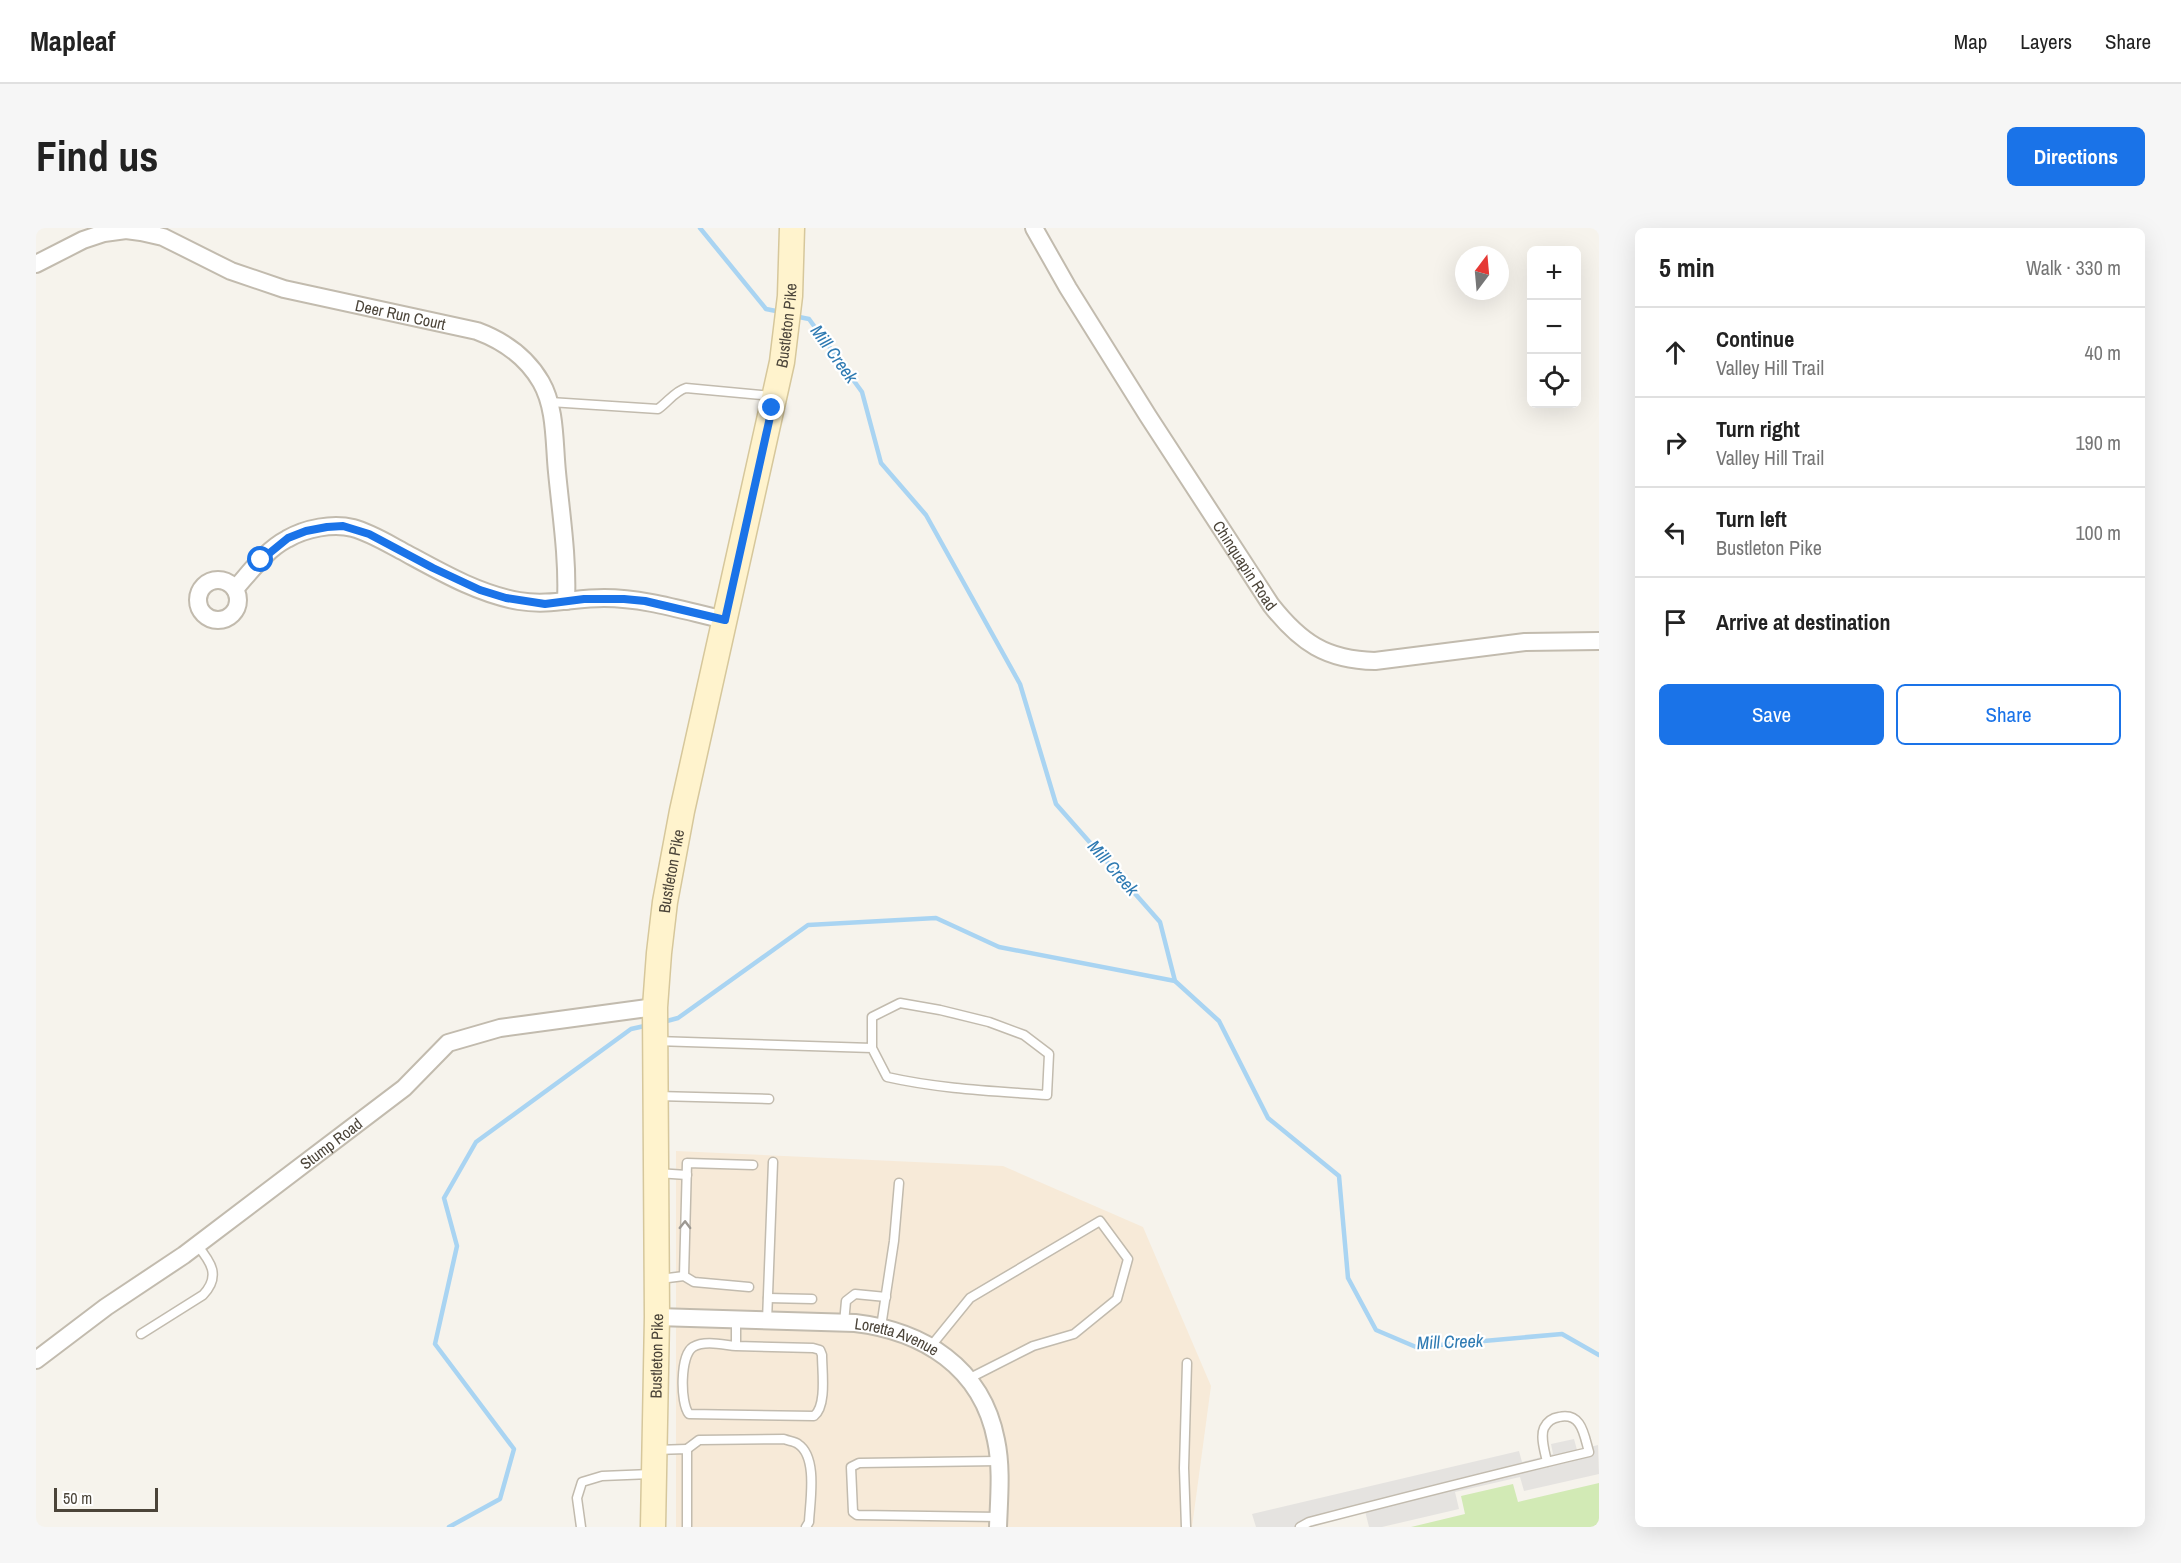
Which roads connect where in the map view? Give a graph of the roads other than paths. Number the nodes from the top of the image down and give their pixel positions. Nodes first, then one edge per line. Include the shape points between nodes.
1 (792, 228) edge
2 (1034, 228) edge
3 (36, 264) edge
4 (775, 396) junction
5 (550, 402) junction
6 (235, 589) dead end
7 (566, 601) junction
8 (725, 620) junction
9 (1599, 641) edge
10 (656, 1023) junction
11 (872, 1048) junction
12 (656, 1096) junction
13 (769, 1099) dead end
14 (773, 1162) dead end
15 (753, 1165) dead end
16 (657, 1173) junction
17 (687, 1175) junction
18 (899, 1183) dead end
19 (197, 1245) junction
20 (684, 1276) junction
21 (657, 1279) junction
22 (748, 1287) dead end
23 (886, 1297) junction
24 (768, 1298) junction
25 (812, 1299) dead end
26 (657, 1317) junction
27 (736, 1320) junction
28 (767, 1321) junction
29 (844, 1323) junction
30 (881, 1327) junction
31 (141, 1334) dead end
32 (736, 1346) junction
33 (932, 1346) junction
34 (36, 1360) edge
35 (1187, 1363) dead end
36 (968, 1379) junction
37 (687, 1449) junction
38 (655, 1450) junction
39 (998, 1461) junction
40 (1547, 1462) junction
41 (654, 1474) junction
42 (998, 1522) edge
43 (581, 1527) edge
44 (653, 1527) edge
45 (687, 1527) edge
46 (806, 1527) edge
47 (1186, 1527) edge
48 (1300, 1527) edge

1 - 4 main road, Bustleton Pike via 788,314
2 - 9 street, Chinquapin Road via 1148,416 1270,604 1284,622 1313,646 1332,655 1375,661 1525,642
3 - 5 street, Deer Run Court via 104,233 156,235 231,271 284,289 491,336 528,363
4 - 5 lane via 686,388 658,409
4 - 8 main road, Bustleton Pike
5 - 7 street, Deer Run Court
6 - 7 street via 266,555 288,538 306,531 343,526 369,534 480,590 545,604
7 - 8 street via 645,601
8 - 10 main road, Bustleton Pike via 676,845 659,953
10 - 11 lane
10 - 12 main road, Bustleton Pike
10 - 19 street, Stump Road via 500,1028 448,1043 404,1088
11 - 11 lane via 887,1077 928,1085 1047,1095 1049,1054 1024,1035 989,1022 900,1003 872,1017
12 - 13 lane
12 - 16 main road, Bustleton Pike
14 - 24 lane
15 - 17 lane via 687,1163
16 - 17 lane
16 - 21 main road, Bustleton Pike
20 -> 17 lane
18 - 23 lane
19 - 31 lane via 212,1268 210,1287
19 - 34 street, Stump Road
20 - 21 lane
20 - 22 lane via 694,1282
21 - 26 main road, Bustleton Pike
23 - 29 lane via 855,1294 846,1301
23 - 30 lane
24 - 25 lane
24 - 28 lane
26 - 27 street, Loretta Avenue
26 - 38 main road, Bustleton Pike
27 - 28 street, Loretta Avenue
27 - 32 lane
28 - 29 street, Loretta Avenue
29 - 30 street, Loretta Avenue
30 - 33 street, Loretta Avenue
32 - 32 lane via 701,1344 691,1348 683,1370 684,1409 689,1414 814,1416 820,1412 820,1350
33 - 36 street, Loretta Avenue
33 - 36 lane via 970,1298 1100,1221 1128,1259 1117,1299 1074,1334 1033,1346
35 - 47 lane
36 - 39 street, Loretta Avenue via 990,1418
37 - 38 lane
37 - 45 lane
37 - 46 lane via 699,1440 784,1439 798,1443 811,1466
38 - 41 main road, Bustleton Pike
39 - 42 street, Loretta Avenue
39 - 42 lane via 859,1463 851,1467 853,1512 857,1515
40 - 40 lane via 1588,1452 1577,1420 1567,1416 1550,1420 1542,1436
40 - 48 lane
41 - 43 lane via 602,1476 582,1482 577,1498
41 - 44 main road, Bustleton Pike

